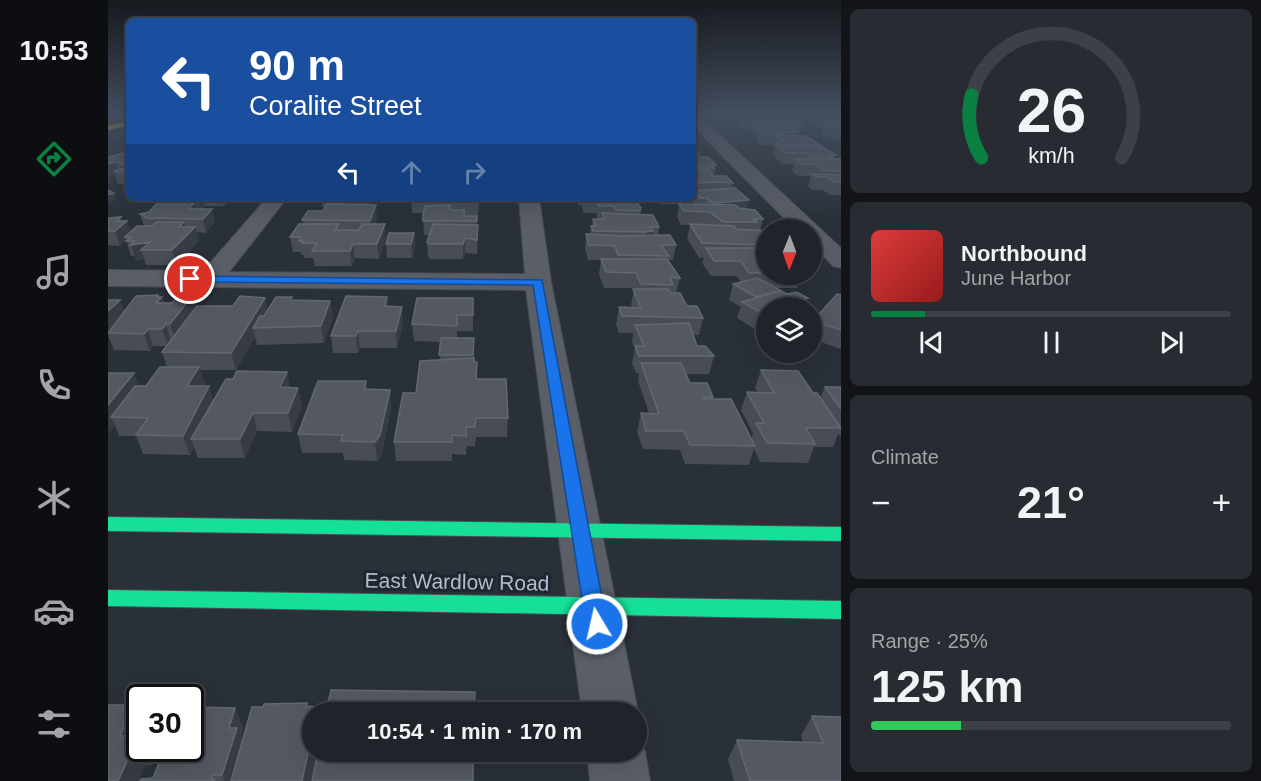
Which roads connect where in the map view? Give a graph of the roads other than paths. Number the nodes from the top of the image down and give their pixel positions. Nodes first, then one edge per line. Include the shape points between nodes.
1 (725, 148) edge
2 (275, 201) edge
3 (528, 201) edge
4 (798, 219) edge
5 (822, 243) edge
6 (841, 261) edge
7 (108, 278) edge
8 (210, 279) junction
9 (538, 282) junction
10 (108, 524) edge
11 (581, 532) junction
12 (841, 534) edge
13 (108, 598) edge
14 (594, 605) junction
15 (841, 610) edge
16 (609, 702) edge
17 (617, 762) edge
18 (620, 781) edge

1 - 4 street
2 - 8 street
3 - 9 street
5 - 6 street
7 - 8 street
8 - 9 street
9 - 11 street
10 - 11 main road
11 - 12 main road
11 - 14 street
13 - 14 main road, East Wardlow Road
14 - 15 main road, East Wardlow Road
14 - 16 street
17 - 18 street

